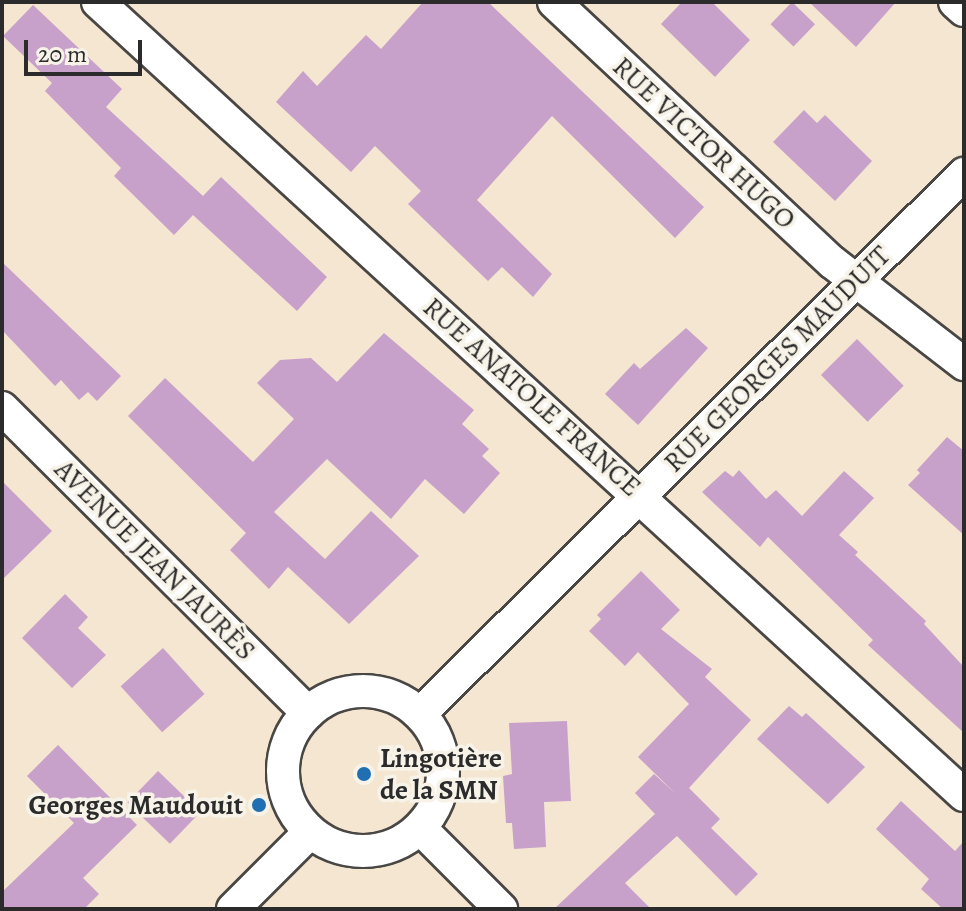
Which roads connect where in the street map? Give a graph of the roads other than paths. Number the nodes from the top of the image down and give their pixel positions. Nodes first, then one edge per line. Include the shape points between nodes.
1 (98, 2) edge
2 (554, 2) edge
3 (955, 2) edge
4 (964, 10) edge
5 (964, 174) edge
6 (856, 281) junction
7 (964, 364) edge
8 (2, 408) edge
9 (639, 496) junction
10 (308, 713) junction
11 (420, 714) junction
12 (964, 795) edge
13 (420, 828) junction
14 (309, 833) junction
15 (233, 909) edge
16 (501, 909) edge

1 - 9 street, RUE ANATOLE FRANCE
2 - 6 street, RUE VICTOR HUGO
3 - 4 street
5 - 6 street, RUE GEORGES MAUDUIT
6 - 7 street, RUE VICTOR HUGO
6 - 9 street, RUE GEORGES MAUDUIT
8 - 10 street, AVENUE JEAN JAURÈS
9 - 11 street, RUE GEORGES MAUDUIT
9 - 12 street, RUE ANATOLE FRANCE
10 - 11 street via 351,691 400,699
10 - 14 street via 291,734 283,759 283,786
11 - 13 street via 435,734 443,758 435,808
13 - 14 street via 401,843 378,851 354,852
13 - 16 street
14 - 15 street

